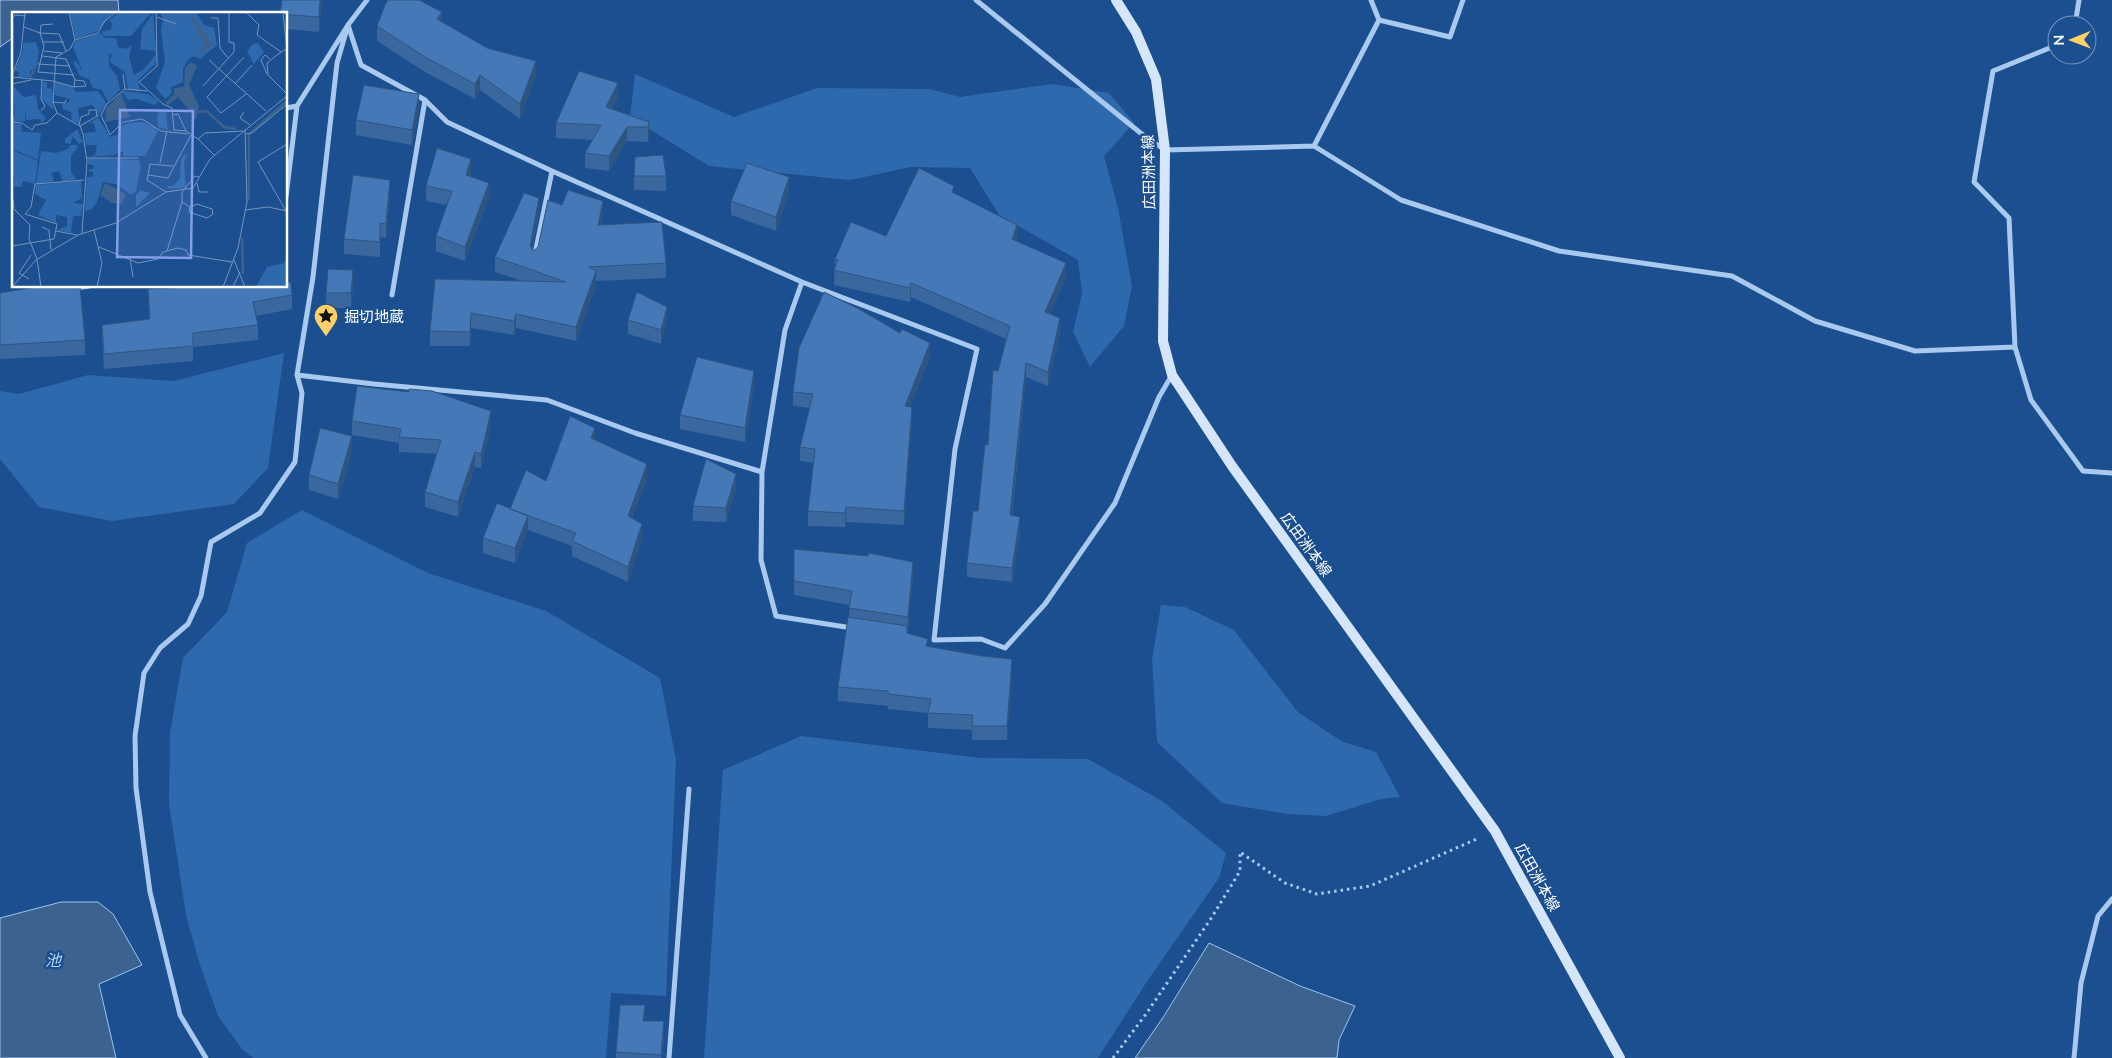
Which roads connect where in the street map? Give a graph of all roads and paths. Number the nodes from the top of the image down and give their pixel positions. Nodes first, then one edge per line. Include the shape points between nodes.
1 (367, 0) edge
2 (976, 0) edge
3 (1116, 0) edge
4 (1371, 0) edge
5 (1463, 0) edge
6 (2079, 0) edge
7 (2077, 15) edge
8 (1378, 20) junction
9 (348, 25) junction
10 (2047, 49) edge
11 (426, 100) junction
12 (297, 106) junction
13 (288, 108) edge
14 (1314, 146) junction
15 (1165, 150) junction
16 (552, 171) junction
17 (288, 180) edge
18 (534, 261) edge
19 (802, 282) junction
20 (392, 295) dead end
21 (2015, 347) junction
22 (298, 374) junction
23 (1172, 375) junction
24 (762, 472) junction
25 (2112, 472) edge
26 (860, 630) edge
27 (925, 638) edge
28 (934, 640) junction
29 (689, 789) dead end
30 (1495, 831) junction
31 (2112, 899) edge
32 (206, 1058) edge
33 (669, 1058) edge
34 (1113, 1058) edge
35 (1620, 1058) edge
36 (2074, 1058) edge

1 - 9 street
2 - 15 street
3 - 15 main road, 広田洲本線 via 1136,32 1156,79
4 - 8 street
5 - 8 street via 1450,37
6 - 7 street
8 - 14 street
9 - 11 street via 361,65
9 - 12 street
9 - 22 street via 337,63 313,277
10 - 21 street via 1993,71 1974,182 2008,218
11 - 16 street via 447,122
11 - 20 street
12 - 13 street
12 - 17 street
14 - 15 street
14 - 21 street via 1401,200 1559,251 1732,276 1815,321 1915,351
15 - 23 main road, 広田洲本線 via 1163,340
16 - 18 street
16 - 19 street
19 - 24 street via 785,330
19 - 28 street via 977,349 955,449
21 - 25 street via 2031,400 2083,471
22 - 24 street via 547,400 635,433
22 - 32 street via 302,393 296,462 260,513 210,542 201,596 188,624 160,648 144,673 134,736 136,788 150,892 180,1015
23 - 28 street via 1159,397 1115,503 1045,604 1005,648 981,639
23 - 30 main road, 広田洲本線 via 1232,466
24 - 26 street via 762,560 776,616
27 - 28 street
29 - 33 street
30 - 34 path via 1370,886 1317,894 1285,882 1240,852 1240,871 1212,917
30 - 35 main road, 広田洲本線
31 - 36 street via 2098,916 2081,983

